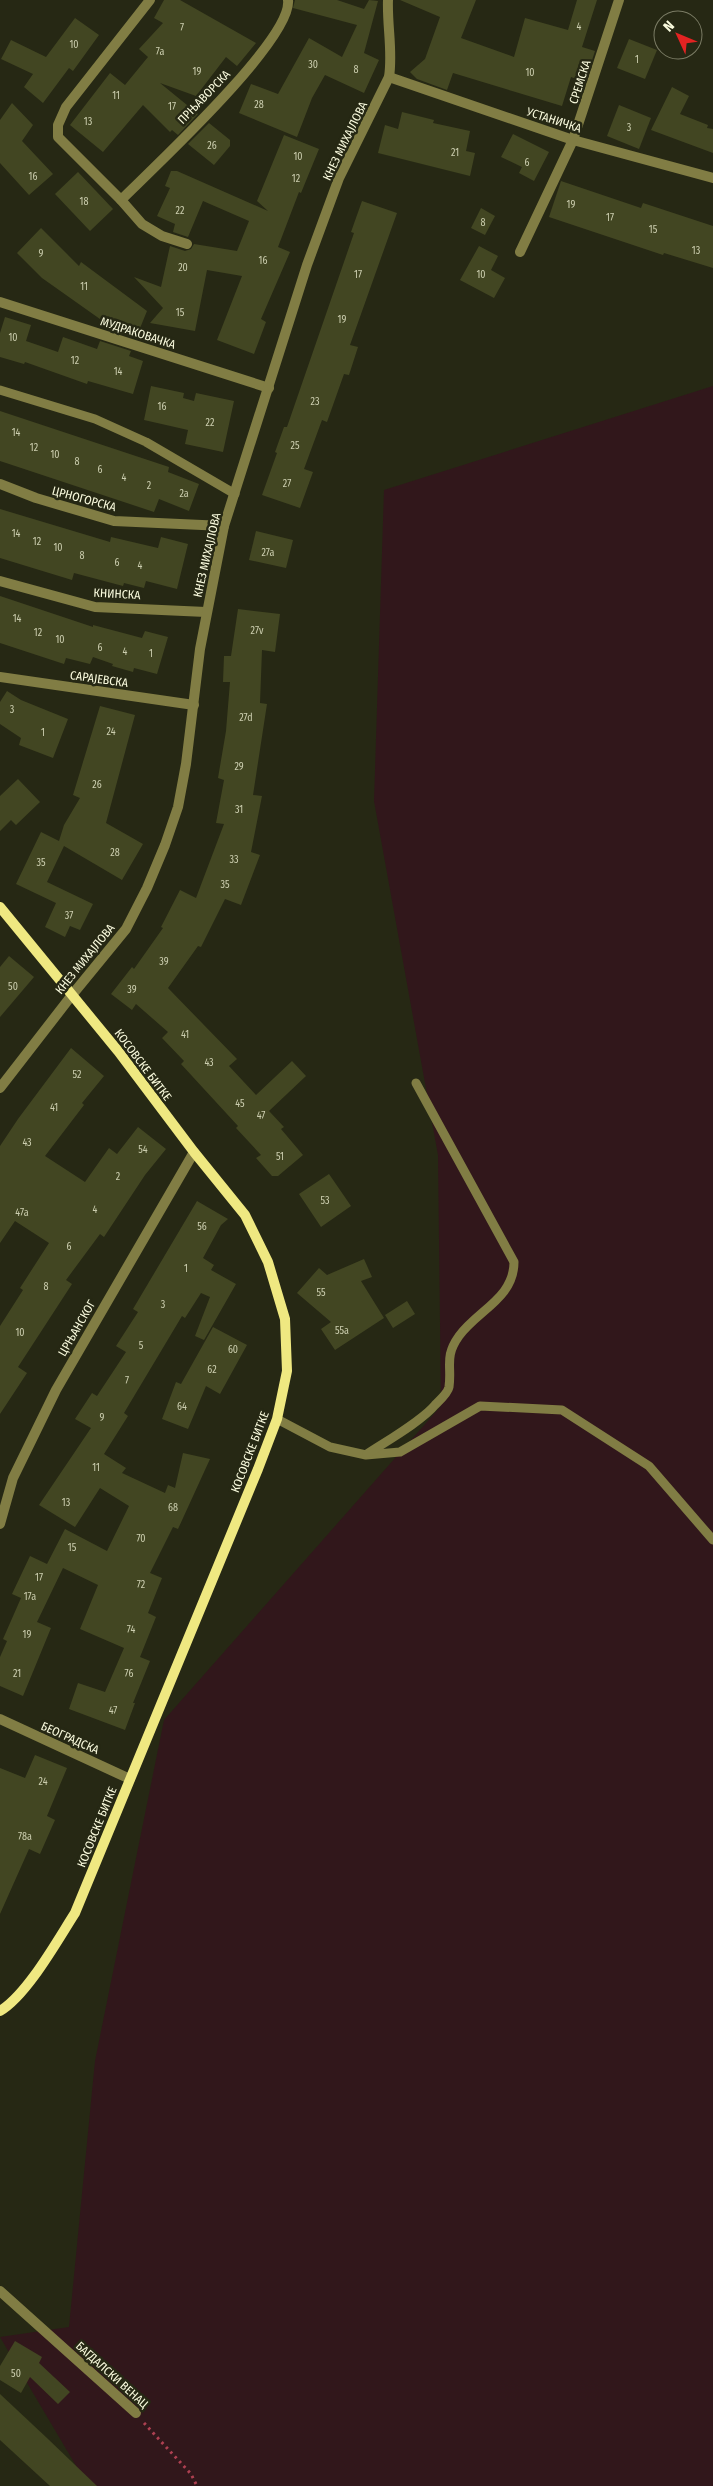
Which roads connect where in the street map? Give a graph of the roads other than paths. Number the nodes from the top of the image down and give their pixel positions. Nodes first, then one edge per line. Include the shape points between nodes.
1 (150, 0) edge
2 (288, 0) edge
3 (388, 0) edge
4 (619, 0) edge
5 (389, 77) junction
6 (573, 140) junction
7 (713, 178) edge
8 (121, 200) junction
9 (187, 244) dead end
10 (520, 252) dead end
11 (0, 302) edge
12 (269, 388) junction
13 (0, 390) edge
14 (0, 484) edge
15 (235, 494) junction
16 (224, 526) junction
17 (0, 581) edge
18 (206, 612) junction
19 (0, 678) edge
20 (194, 705) junction
21 (0, 907) edge
22 (72, 995) junction
23 (416, 1083) dead end
24 (0, 1088) edge
25 (194, 1152) junction
26 (277, 1419) junction
27 (366, 1455) junction
28 (0, 1524) edge
29 (713, 1540) edge
30 (0, 1719) edge
31 (130, 1778) junction
32 (0, 2011) edge
33 (0, 2292) edge
34 (136, 2413) road end

1 - 8 street via 81,87 58,125 58,138
2 - 8 street, ПРЊАВОРСКА via 281,22 236,83
3 - 5 street, КНЕЗ МИХАЈЛОВА
4 - 6 street, СРЕМСКА
5 - 6 street, УСТАНИЧКА
5 - 12 street, КНЕЗ МИХАЈЛОВА via 339,178 307,265
6 - 7 street, УСТАНИЧКА
6 - 10 street, СРЕМСКА
8 - 9 street via 142,224 162,236
11 - 12 street, МУДРАКОВАЧКА
12 - 15 street, КНЕЗ МИХАЈЛОВА
13 - 15 lane via 95,419 146,442
14 - 16 street, ЦРНОГОРСКА via 114,521
15 - 16 street, КНЕЗ МИХАЈЛОВА
16 - 18 street, КНЕЗ МИХАЈЛОВА
17 - 18 street, КНИНСКА via 95,607
18 - 20 street, КНЕЗ МИХАЈЛОВА
19 - 20 street, САРАЈЕВСКА
20 - 22 street, КНЕЗ МИХАЈЛОВА via 178,807 147,888 126,929
21 - 22 street, КОСОВСКЕ БИТКЕ
22 - 24 street, КНЕЗ МИХАЈЛОВА
22 - 25 street, КОСОВСКЕ БИТКЕ
23 - 27 lane via 514,1262 514,1275 508,1288 460,1335 450,1352 449,1389 434,1407
25 - 26 street, КОСОВСКЕ БИТКЕ via 245,1215 268,1262 285,1319 286,1371
25 - 28 street, ЦРЊАНСКОГ via 56,1390 14,1478
26 - 27 lane via 330,1447
26 - 31 street, КОСОВСКЕ БИТКЕ
27 - 29 lane via 400,1452 480,1406 562,1410 649,1466
30 - 31 street, БЕОГРАДСКА
31 - 32 street, КОСОВСКЕ БИТКЕ via 75,1913 43,1963 9,2006
33 - 34 street, БАГДАЛСКИ ВЕНАЦ

